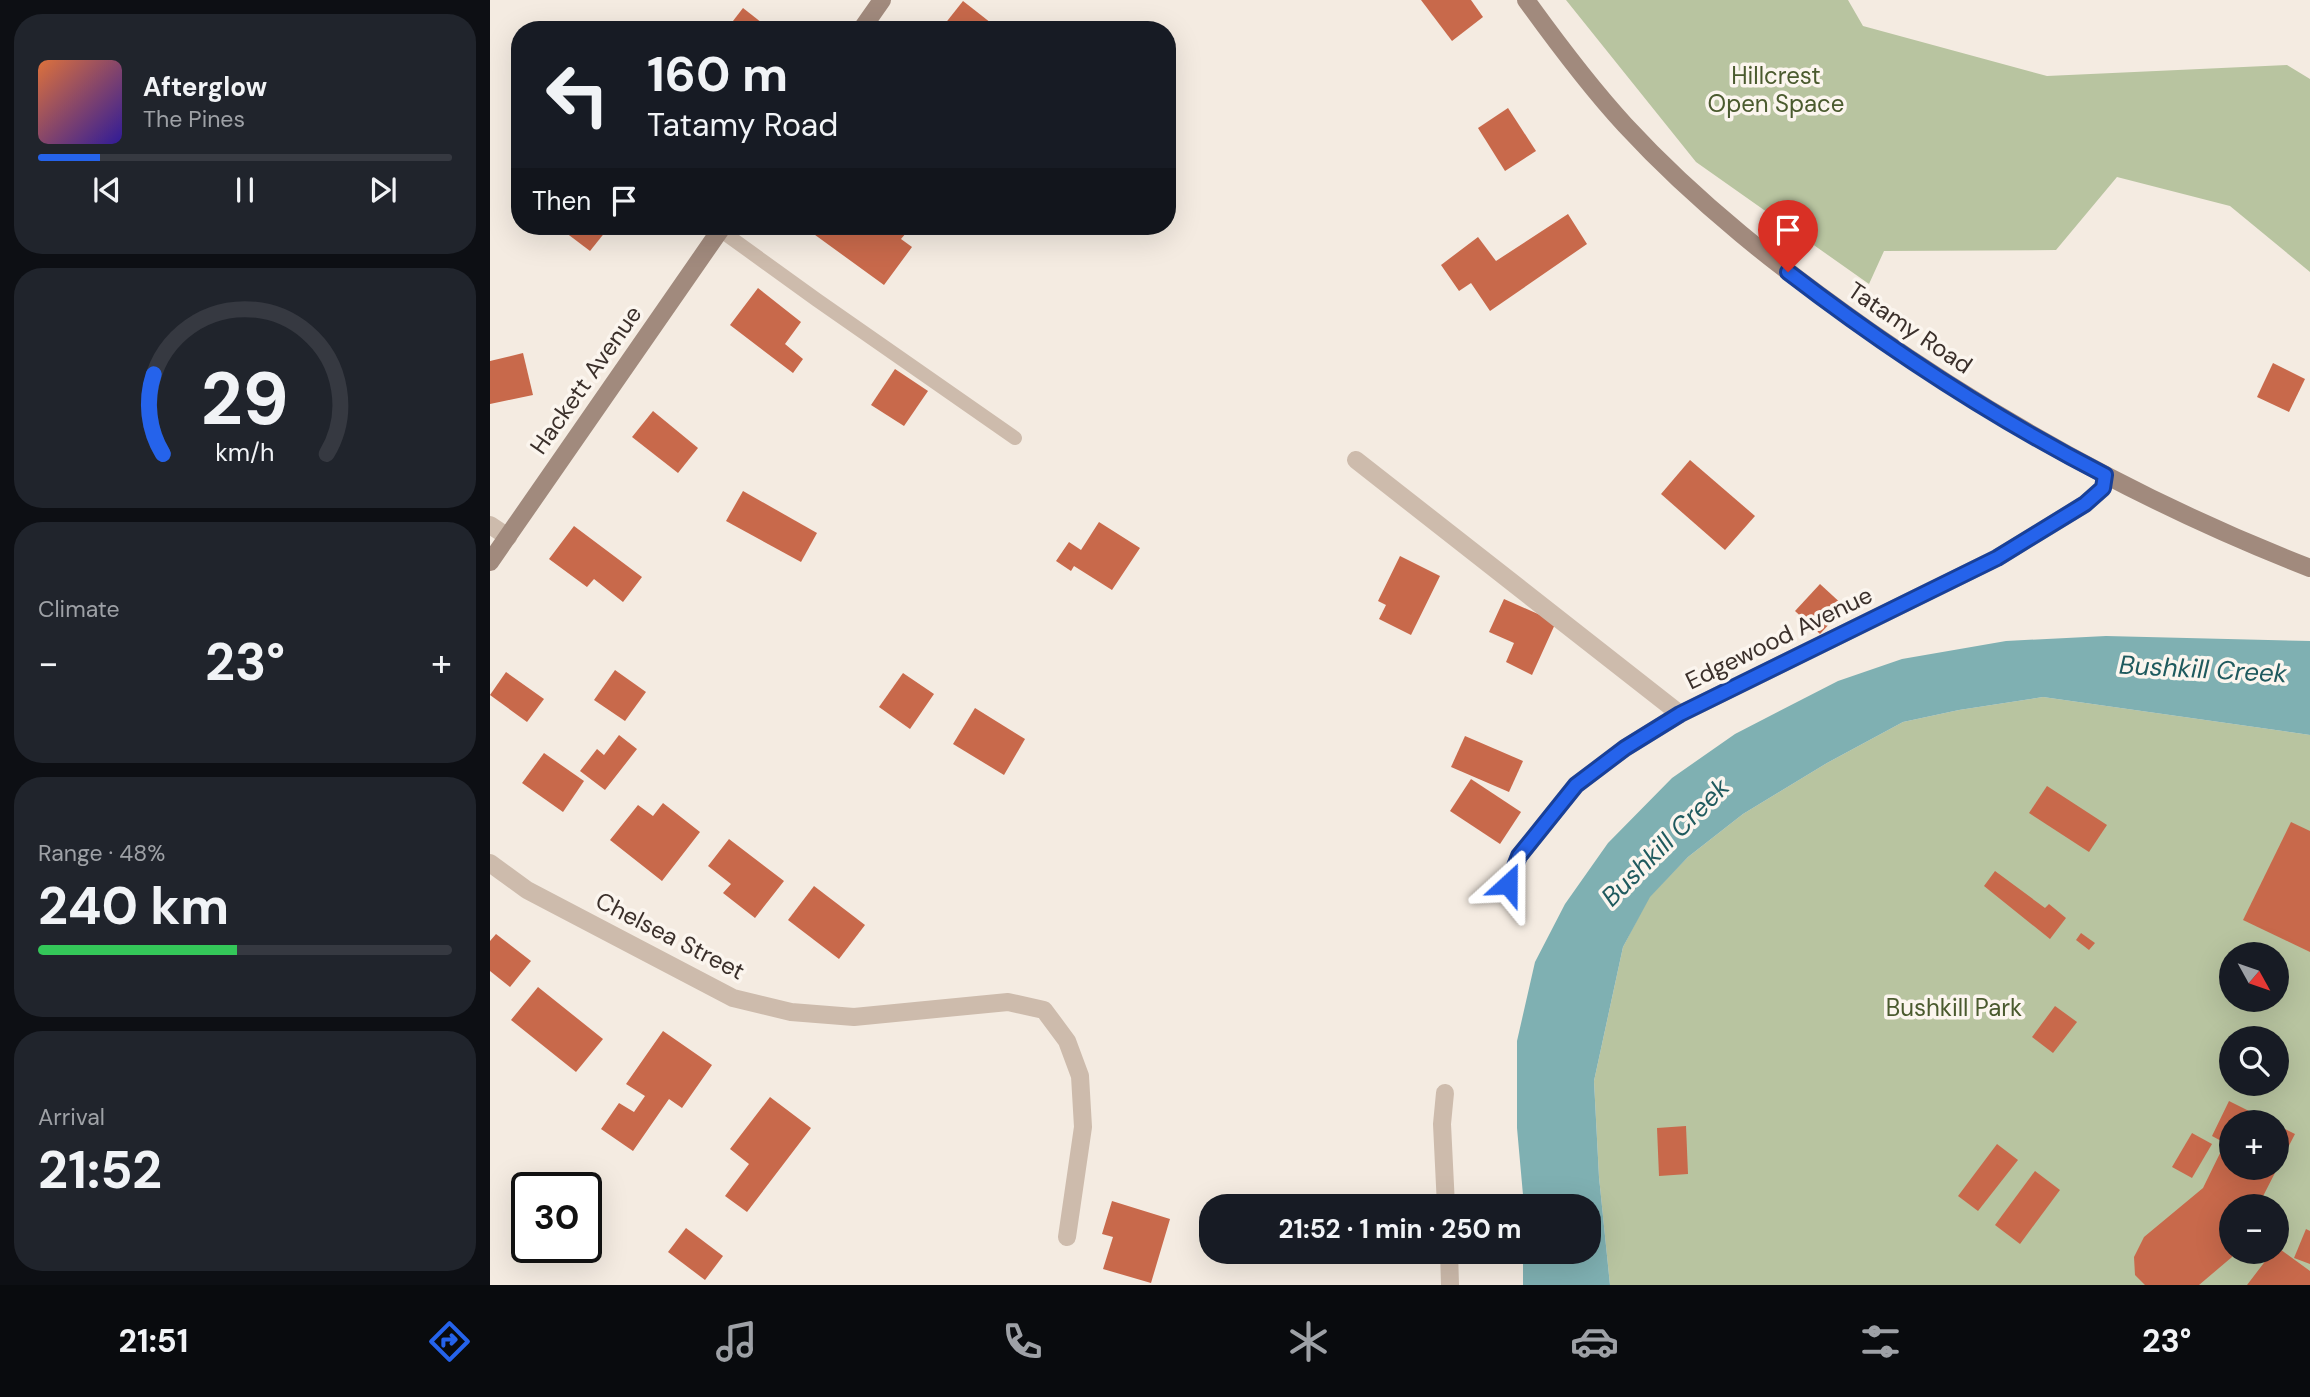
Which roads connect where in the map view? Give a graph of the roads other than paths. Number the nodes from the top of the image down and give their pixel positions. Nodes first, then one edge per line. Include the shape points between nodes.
1 (882, 0) edge
2 (1526, 0) edge
3 (867, 21) edge
4 (716, 235) edge
5 (730, 235) edge
6 (1015, 438) dead end
7 (1356, 460) dead end
8 (2105, 475) junction
9 (490, 525) edge
10 (508, 537) junction
11 (490, 562) edge
12 (2310, 568) edge
13 (1680, 714) junction
14 (490, 863) edge
15 (1508, 884) dead end
16 (1446, 1093) dead end
17 (1446, 1194) edge
18 (1067, 1237) dead end
19 (1449, 1264) edge
20 (1450, 1285) edge

1 - 3 main road
2 - 8 main road, Tatamy Road via 1626,126 1749,241 1903,354 2004,419
4 - 10 main road, Hackett Avenue
5 - 6 lane
7 - 13 street
8 - 12 main road, Tatamy Road
8 - 13 street, Edgewood Avenue via 2103,488 2085,504 1997,558
9 - 10 street
10 - 11 main road, Hackett Avenue
13 - 15 street, Edgewood Avenue via 1576,785 1519,856
14 - 18 street, Chelsea Street via 527,890 733,998 791,1012 854,1017 1008,1002 1044,1010 1067,1041 1080,1076 1083,1127
16 - 17 street
19 - 20 street

